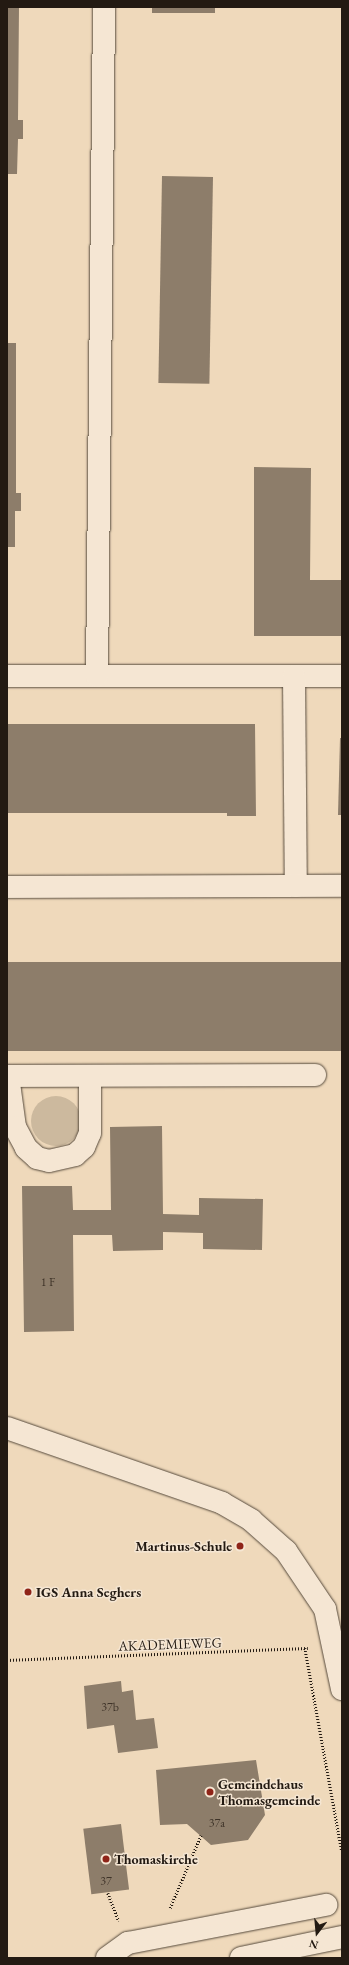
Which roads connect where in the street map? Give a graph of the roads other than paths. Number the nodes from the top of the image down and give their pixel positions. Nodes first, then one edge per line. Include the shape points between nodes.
1 (104, 7) edge
2 (7, 676) edge
3 (97, 676) junction
4 (294, 676) junction
5 (342, 676) edge
6 (296, 886) junction
7 (342, 886) edge
8 (7, 887) edge
9 (7, 1076) edge
10 (90, 1076) junction
11 (315, 1076) dead end
12 (7, 1428) edge
13 (336, 1625) edge
14 (342, 1689) edge
15 (326, 1905) dead end
16 (342, 1937) edge
17 (107, 1958) edge
18 (241, 1958) edge

1 - 3 street
2 - 3 street
3 - 4 street
4 - 5 street
4 - 6 street
6 - 7 street
6 - 8 street
9 - 10 street
9 - 10 street via 15,1127 26,1148 37,1158 50,1161 75,1155 84,1147 90,1133
10 - 11 street
12 - 13 street via 222,1503 251,1520 286,1551
13 - 14 street via 334,1647
15 - 17 street via 128,1943
16 - 18 street

